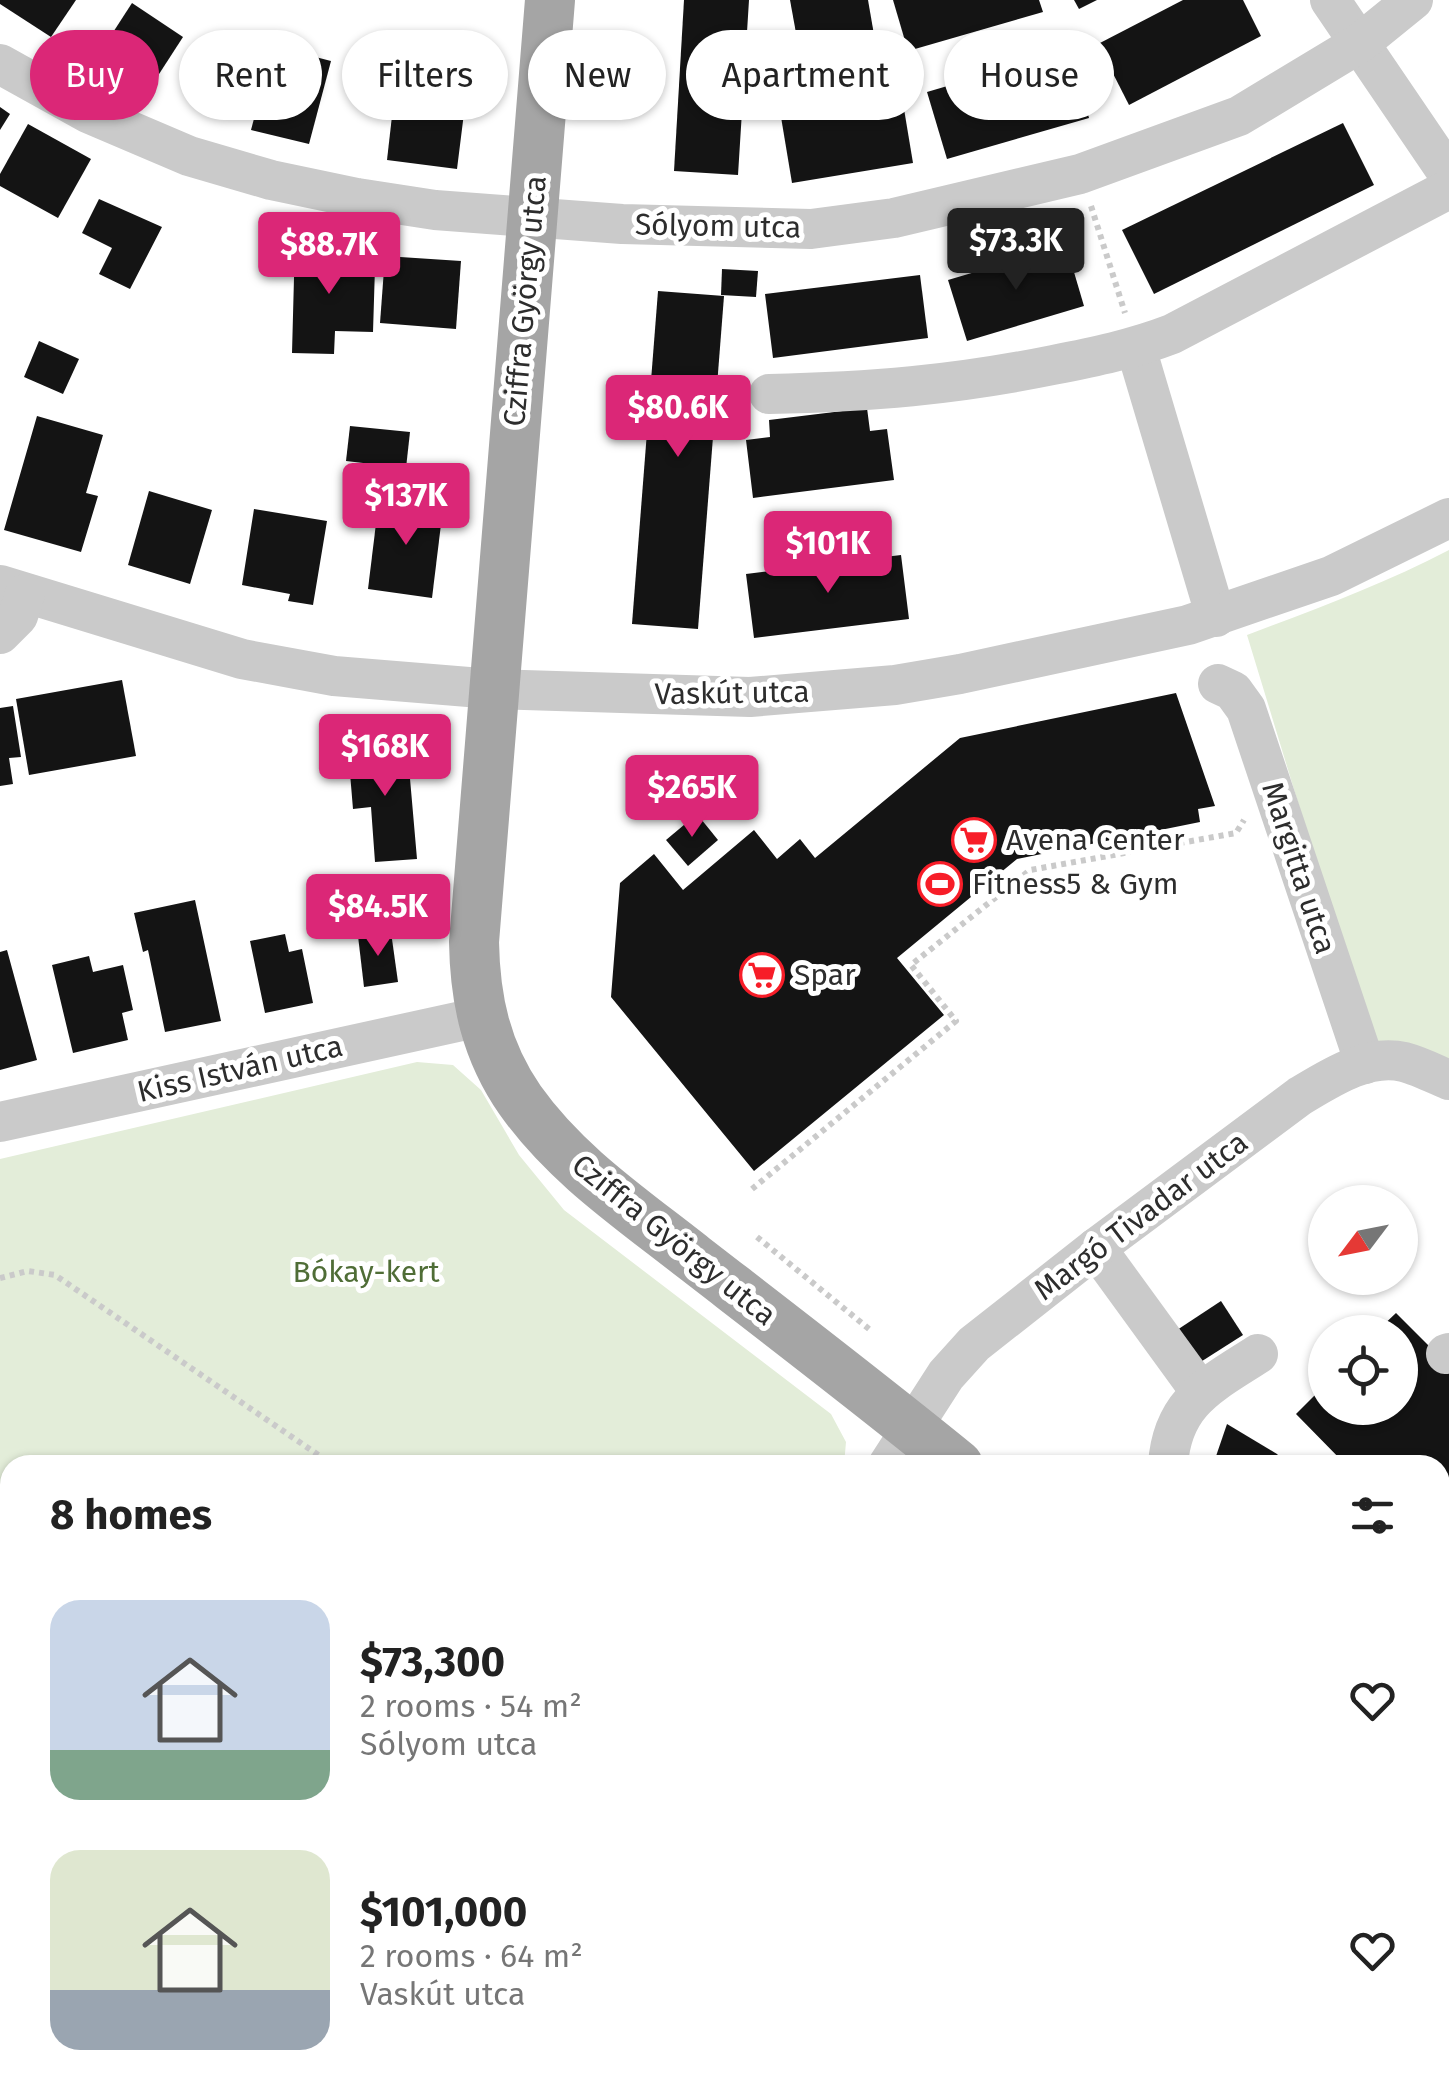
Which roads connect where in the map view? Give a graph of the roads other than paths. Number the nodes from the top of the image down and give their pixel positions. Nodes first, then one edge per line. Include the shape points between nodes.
1 (550, 0) edge
2 (1330, 0) edge
3 (1413, 0) edge
4 (1360, 43) junction
5 (0, 64) edge
6 (1449, 175) edge
7 (1449, 189) edge
8 (532, 217) junction
9 (1136, 348) junction
10 (769, 394) dead end
11 (1449, 518) edge
12 (12, 590) edge
13 (1216, 617) junction
14 (0, 634) edge
15 (1218, 684) dead end
16 (493, 689) junction
17 (480, 1017) junction
18 (1365, 1064) junction
19 (1449, 1080) edge
20 (0, 1122) edge
21 (1096, 1248) junction
22 (1258, 1354) dead end
23 (1200, 1391) junction
24 (901, 1447) edge
25 (926, 1455) edge
26 (1170, 1455) edge

1 - 8 main road, Cziffra György utca
2 - 4 street
3 - 4 street, Sólyom utca
4 - 6 street
4 - 8 street, Sólyom utca via 1239,116 1080,174 894,218 811,229
5 - 8 street, Sólyom utca via 88,113 189,156 270,180 435,210
7 - 9 street
8 - 16 main road, Cziffra György utca
9 - 10 street via 970,382
9 - 13 street
11 - 13 street, Vaskút utca via 1331,576
12 - 14 street via 18,616
12 - 16 street, Vaskút utca via 242,659 334,676
13 - 16 street, Vaskút utca via 895,685 750,697
15 - 18 street, Margitta utca via 1234,690 1246,708
16 - 17 main road, Cziffra György utca via 474,942
17 - 20 street, Kiss István utca
17 - 24 main road, Cziffra György utca via 519,1098 585,1173
18 - 19 street, Margó Tivadar utca via 1402,1062
18 - 21 street, Margó Tivadar utca via 1300,1096
21 - 23 street
21 - 24 street, Margó Tivadar utca via 974,1344
22 - 23 street
23 - 26 street via 1176,1426
24 - 25 main road, Cziffra György utca

